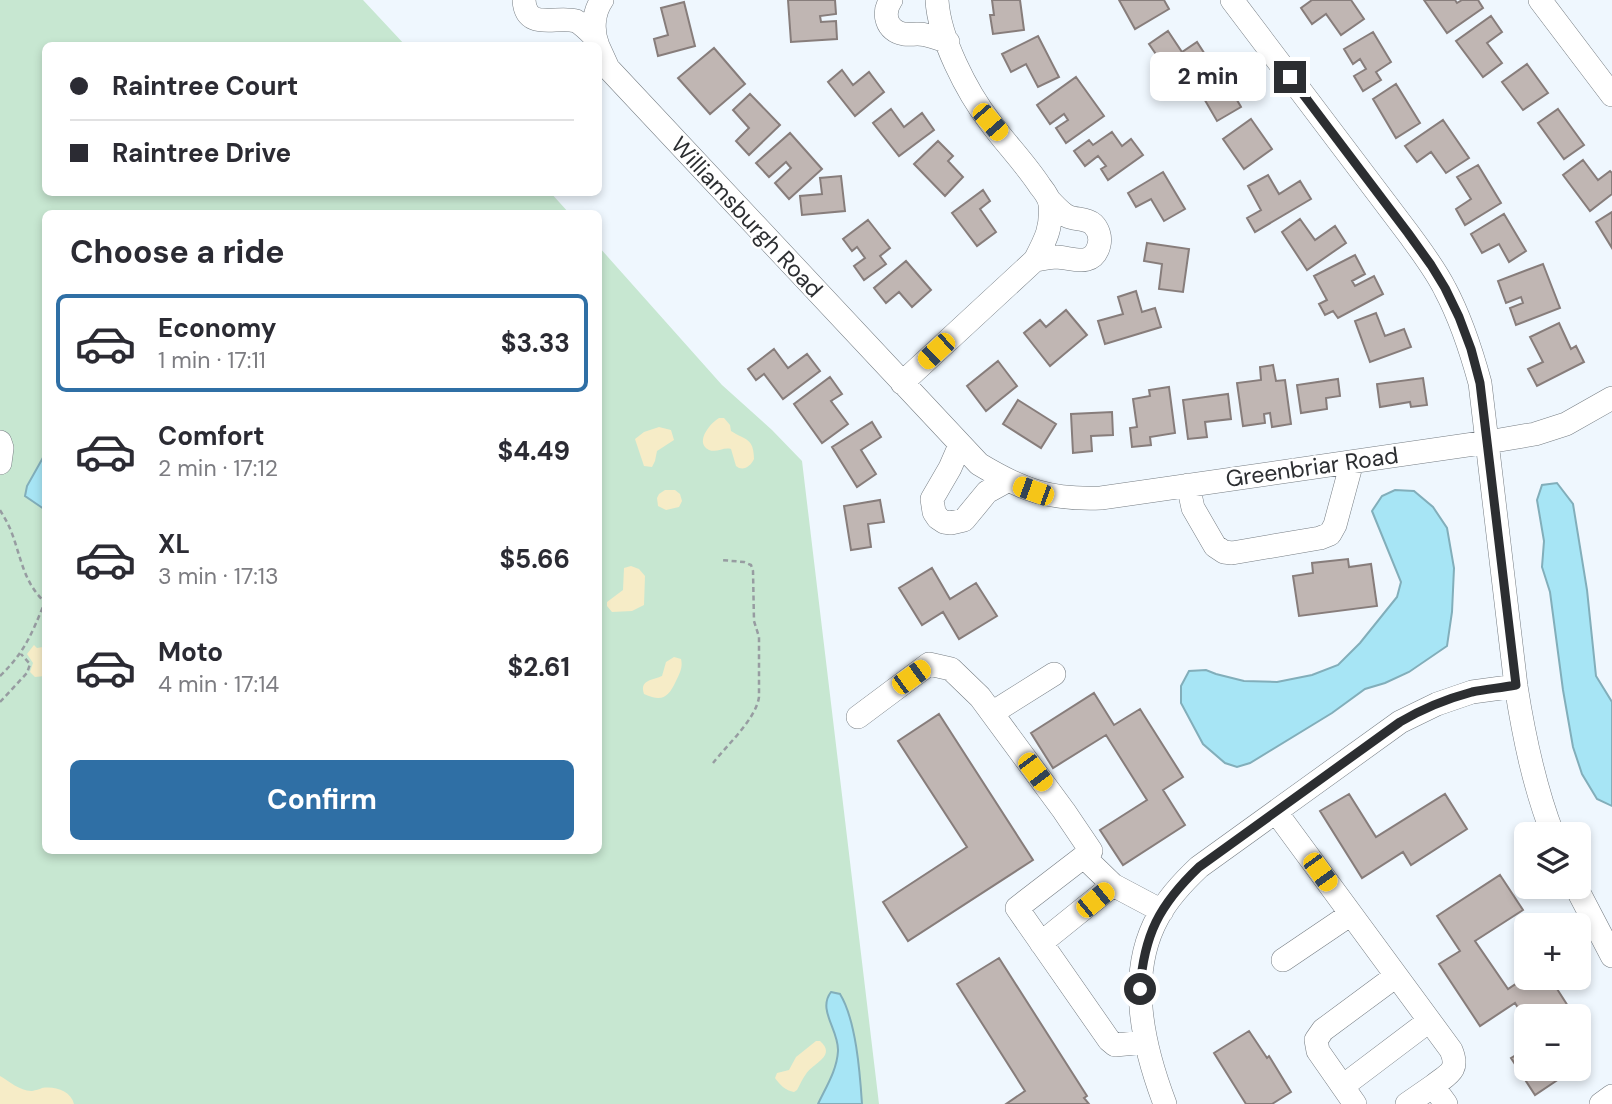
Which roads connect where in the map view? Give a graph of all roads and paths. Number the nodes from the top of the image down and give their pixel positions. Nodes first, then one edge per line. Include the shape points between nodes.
1 (524, 0) edge
2 (602, 0) edge
3 (891, 0) edge
4 (937, 0) edge
5 (1232, 0) edge
6 (1540, 0) edge
7 (948, 41) junction
8 (597, 42) edge
9 (602, 54) edge
10 (1612, 95) edge
11 (1050, 201) junction
12 (1035, 260) junction
13 (902, 383) junction
14 (1612, 398) edge
15 (0, 442) edge
16 (1488, 442) junction
17 (960, 445) junction
18 (1352, 462) junction
19 (0, 463) edge
20 (1007, 481) junction
21 (1188, 485) junction
22 (0, 510) edge
23 (721, 561) dead end
24 (42, 600) edge
25 (42, 610) edge
26 (20, 654) junction
27 (1054, 674) dead end
28 (0, 676) edge
29 (1516, 685) junction
30 (0, 702) edge
31 (992, 713) junction
32 (858, 717) dead end
33 (713, 763) dead end
34 (1276, 812) junction
35 (1549, 822) edge
36 (1084, 857) junction
37 (1113, 886) junction
38 (1585, 899) edge
39 (1162, 911) junction
40 (1351, 914) junction
41 (1605, 927) edge
42 (1041, 943) junction
43 (1612, 956) edge
44 (1283, 960) dead end
45 (1396, 976) junction
46 (1429, 1021) junction
47 (1146, 1042) junction
48 (1349, 1095) edge
49 (1440, 1095) edge
50 (1612, 1096) edge
51 (1156, 1101) edge
52 (1407, 1104) edge
53 (1601, 1104) edge

1 - 8 street via 527,12 537,20 578,22
2 - 8 street via 596,9
3 - 7 street via 885,15 896,31
4 - 7 street
5 - 16 street via 1445,288 1471,349
6 - 10 street
7 - 11 street via 975,99
9 - 13 street, Williamsburgh Road via 608,68
11 - 12 street via 1049,234
11 - 12 street via 1066,216 1095,226 1099,246 1084,260
12 - 13 street
13 - 17 street, Greenbriar Road
14 - 16 street, Greenbriar Road via 1566,424
15 - 19 street
16 - 18 street, Greenbriar Road
16 - 29 street
17 - 20 street, Greenbriar Road via 979,464
17 - 20 street via 932,499 939,517 950,523 964,520 987,492
18 - 21 street, Greenbriar Road
18 - 21 street via 1330,534 1233,553 1215,546 1193,508
20 - 21 street, Greenbriar Road via 1078,499
22 - 24 path via 29,581
23 - 33 path via 744,562 753,571 754,621 759,637 758,704
25 - 26 path
26 - 28 path
26 - 30 path via 30,664 27,673
27 - 31 street
29 - 34 street via 1472,692 1412,715
29 - 35 street via 1533,775
31 - 32 street via 951,669 929,664
31 - 36 street via 1091,852
34 - 39 street via 1199,867
34 - 40 street
36 - 37 street
36 - 42 street via 1017,908
37 - 39 street
37 - 42 street
38 - 41 street
39 - 47 street via 1142,965
40 - 44 street
40 - 45 street
41 - 43 street
42 - 47 street via 1109,1040 1115,1045
45 - 46 street
45 - 48 street via 1318,1036 1318,1051
46 - 48 street
46 - 49 street via 1455,1060
47 - 51 street
49 - 52 street
50 - 53 street

